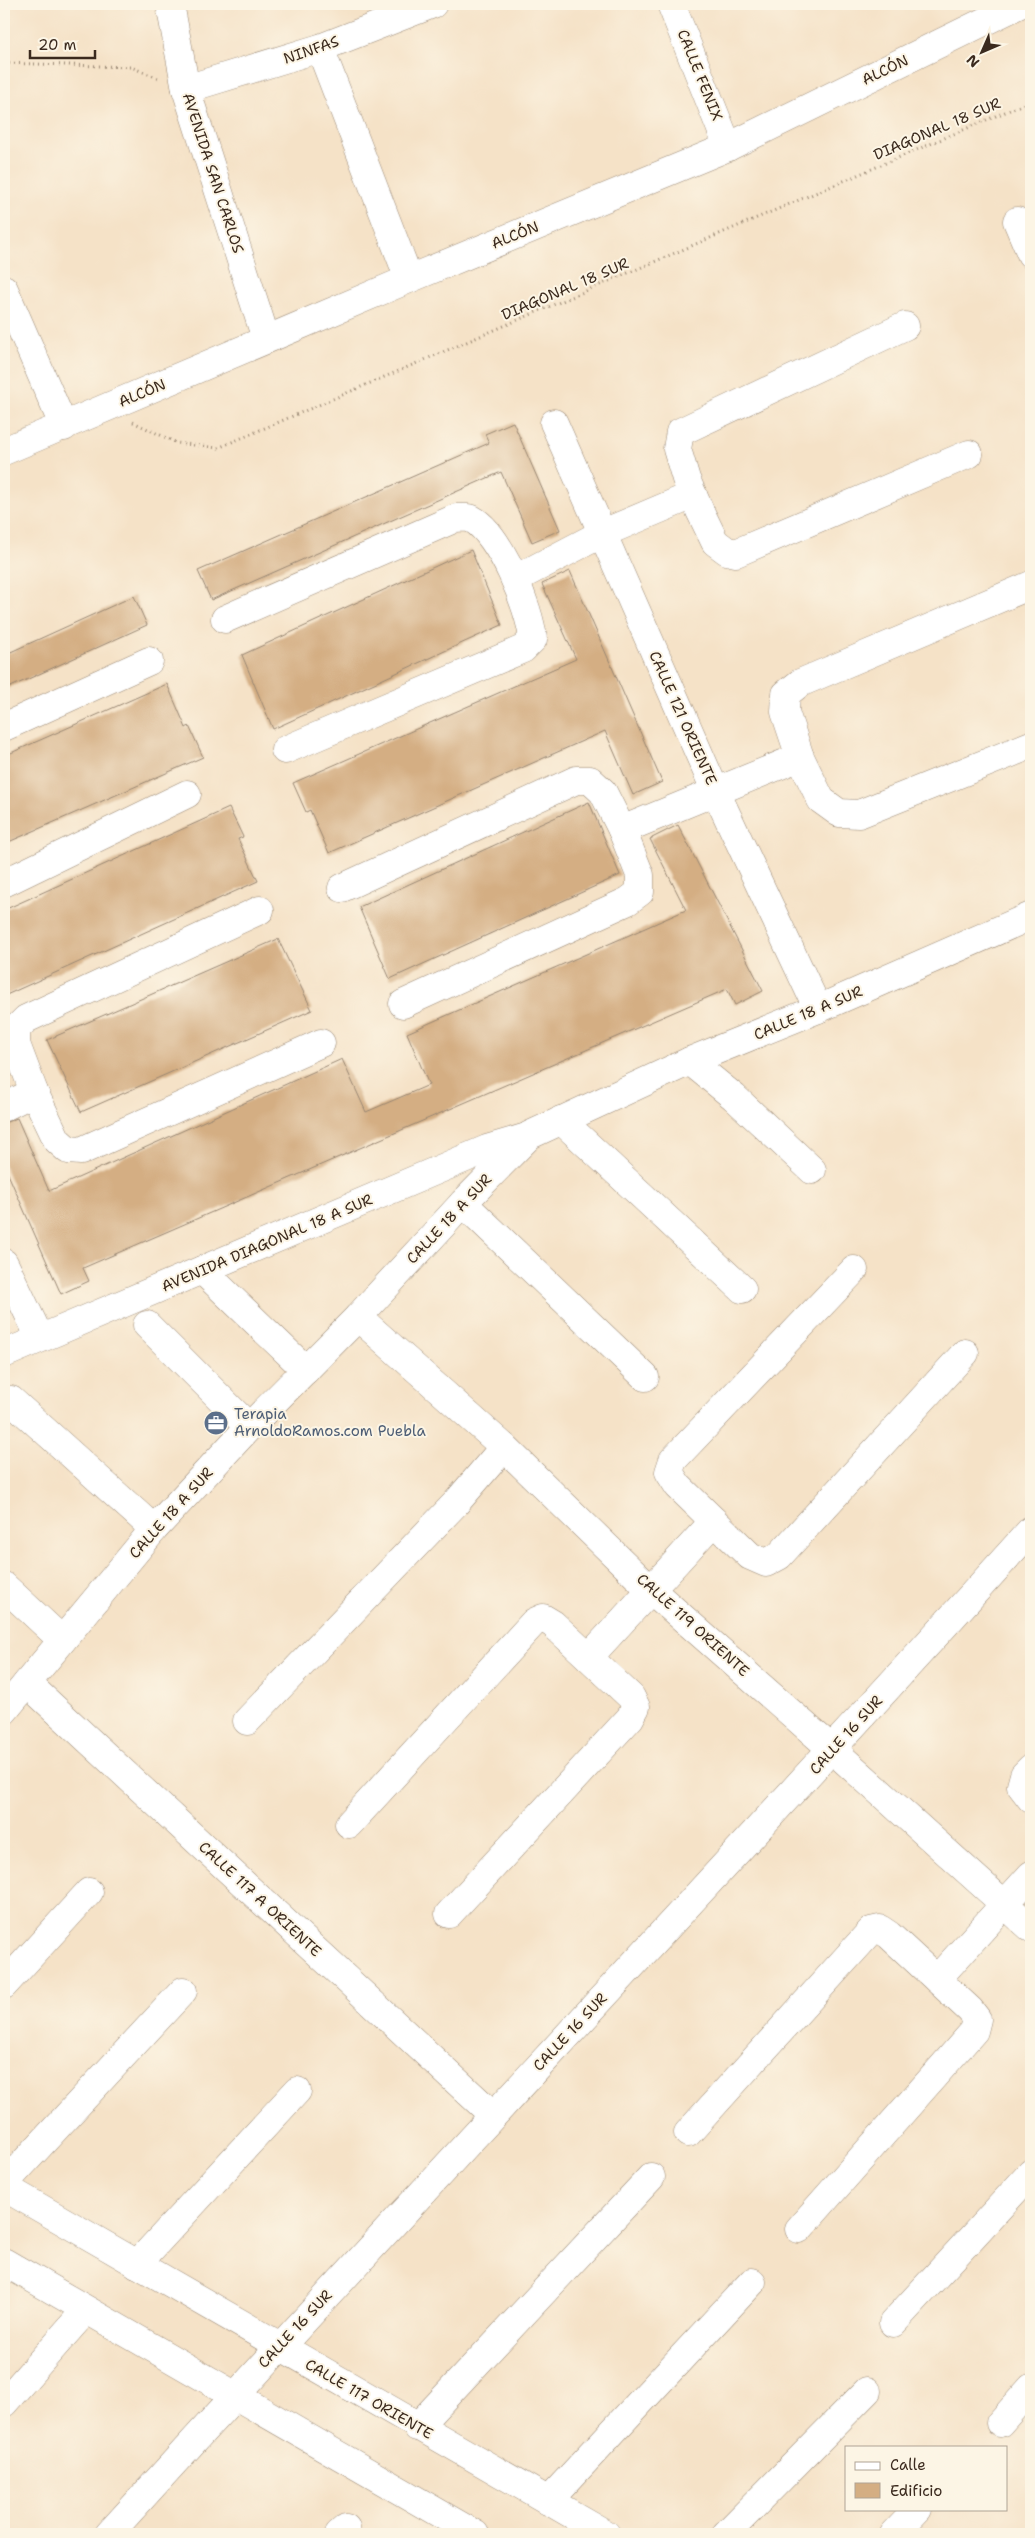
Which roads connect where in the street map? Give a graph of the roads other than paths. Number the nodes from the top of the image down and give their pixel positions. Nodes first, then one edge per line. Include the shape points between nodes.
1 (170, 4) edge
2 (433, 4) edge
3 (671, 4) edge
4 (1020, 4) edge
5 (320, 48) junction
6 (186, 89) junction
7 (728, 147) junction
8 (1017, 221) dead end
9 (1031, 254) edge
10 (409, 279) junction
11 (4, 289) edge
12 (905, 326) dead end
13 (266, 339) junction
14 (554, 423) dead end
15 (64, 427) junction
16 (4, 451) edge
17 (969, 454) dead end
18 (693, 496) junction
19 (601, 534) junction
20 (515, 579) junction
21 (1031, 585) edge
22 (224, 619) dead end
23 (149, 661) dead end
24 (4, 727) edge
25 (1031, 745) edge
26 (285, 750) dead end
27 (800, 757) junction
28 (715, 790) junction
29 (188, 794) dead end
30 (622, 830) junction
31 (4, 883) edge
32 (342, 888) dead end
33 (260, 910) dead end
34 (1031, 916) edge
35 (403, 1004) dead end
36 (818, 1009) junction
37 (321, 1043) dead end
38 (690, 1061) junction
39 (34, 1092) junction
40 (4, 1106) edge
41 (561, 1120) junction
42 (530, 1135) junction
43 (812, 1170) dead end
44 (463, 1203) junction
45 (4, 1263) edge
46 (202, 1270) junction
47 (854, 1270) dead end
48 (742, 1289) dead end
49 (358, 1318) junction
50 (146, 1326) dead end
51 (40, 1338) junction
52 (965, 1353) dead end
53 (4, 1354) edge
54 (306, 1370) junction
55 (644, 1378) dead end
56 (11, 1400) dead end
57 (249, 1427) junction
58 (504, 1447) junction
59 (714, 1521) junction
60 (154, 1529) junction
61 (1031, 1530) edge
62 (4, 1586) edge
63 (651, 1590) junction
64 (62, 1640) junction
65 (588, 1657) junction
66 (27, 1683) junction
67 (4, 1711) edge
68 (247, 1721) dead end
69 (833, 1750) junction
70 (1031, 1768) edge
71 (1031, 1799) edge
72 (349, 1824) dead end
73 (1031, 1875) edge
74 (89, 1892) dead end
75 (1005, 1904) junction
76 (449, 1914) dead end
77 (1031, 1928) edge
78 (937, 1978) junction
79 (4, 1985) edge
80 (183, 1991) dead end
81 (297, 2091) dead end
82 (493, 2115) junction
83 (688, 2133) dead end
84 (1031, 2173) edge
85 (651, 2177) dead end
86 (4, 2186) edge
87 (799, 2229) dead end
88 (4, 2262) edge
89 (137, 2264) junction
90 (752, 2282) dead end
91 (86, 2310) junction
92 (894, 2323) dead end
93 (279, 2346) junction
94 (1031, 2388) edge
95 (867, 2391) dead end
96 (235, 2395) junction
97 (4, 2403) edge
98 (1000, 2422) dead end
99 (417, 2427) junction
100 (548, 2501) junction
101 (917, 2510) edge
102 (109, 2534) edge
103 (476, 2534) edge
104 (606, 2534) edge
105 (726, 2534) edge
106 (894, 2534) edge

1 - 6 street, AVENIDA SAN CARLOS
2 - 5 street, NINFAS
3 - 7 street, CALLE FENIX
4 - 7 street, ALCÓN
5 - 6 street, NINFAS
5 - 10 street
6 - 13 street, AVENIDA SAN CARLOS
7 - 10 street, ALCÓN
8 - 9 street
10 - 13 street, ALCÓN
11 - 15 street
12 - 18 street via 680,432 677,449
13 - 15 street, ALCÓN
14 - 19 street, CALLE 121 ORIENTE
15 - 16 street, ALCÓN
17 - 18 street via 736,553 715,542
18 - 19 street
19 - 20 street
19 - 28 street, CALLE 121 ORIENTE
20 - 22 street via 485,530 470,518 456,518
20 - 26 street via 533,632 533,639 524,649
21 - 27 street via 800,683 786,694 785,712
23 - 24 street
25 - 27 street via 860,814 839,813 821,800
27 - 28 street
28 - 30 street
28 - 36 street, CALLE 121 ORIENTE
29 - 31 street
30 - 32 street via 603,792 590,780 576,780
30 - 35 street via 640,875 640,892 628,901
33 - 39 street via 26,1019 16,1029 16,1044
34 - 36 street, CALLE 18 A SUR
36 - 38 street, CALLE 18 A SUR
37 - 39 street via 80,1151 68,1150 57,1140
38 - 41 street, CALLE 18 A SUR
38 - 43 street
39 - 40 street
41 - 42 street, CALLE 18 A SUR
41 - 48 street
42 - 44 street, CALLE 18 A SUR
42 - 46 street, AVENIDA DIAGONAL 18 A SUR via 487,1149
44 - 49 street, CALLE 18 A SUR
44 - 55 street
45 - 51 street
46 - 51 street, AVENIDA DIAGONAL 18 A SUR
46 - 54 street
47 - 59 street via 673,1460 669,1472 678,1486
49 - 54 street, CALLE 18 A SUR
49 - 58 street, CALLE 119 ORIENTE
50 - 57 street
51 - 53 street, AVENIDA DIAGONAL 18 A SUR
52 - 59 street via 779,1556 766,1563 750,1556
54 - 57 street, CALLE 18 A SUR
56 - 60 street
57 - 60 street, CALLE 18 A SUR
58 - 63 street, CALLE 119 ORIENTE
58 - 68 street via 449,1510
59 - 63 street
60 - 64 street, CALLE 18 A SUR
61 - 69 street, CALLE 16 SUR
62 - 64 street
63 - 65 street
63 - 69 street, CALLE 119 ORIENTE
64 - 66 street, CALLE 18 A SUR
65 - 72 street via 553,1624 543,1618 534,1622
65 - 76 street via 631,1697 636,1707 630,1718
66 - 67 street, CALLE 18 A SUR
66 - 82 street, CALLE 117 A ORIENTE
69 - 75 street, CALLE 119 ORIENTE
69 - 82 street, CALLE 16 SUR
70 - 71 street via 1024,1775 1021,1786
73 - 75 street
74 - 79 street
75 - 77 street, CALLE 119 ORIENTE
75 - 78 street
78 - 83 street via 889,1935 880,1929 871,1931
78 - 87 street via 977,2019 974,2031
80 - 86 street
81 - 89 street
82 - 93 street, CALLE 16 SUR
84 - 92 street
85 - 99 street
86 - 89 street, CALLE 117 ORIENTE
88 - 91 street
89 - 93 street, CALLE 117 ORIENTE
90 - 100 street
91 - 96 street
91 - 97 street
93 - 96 street, CALLE 16 SUR
93 - 99 street, CALLE 117 ORIENTE
94 - 98 street
95 - 105 street
96 - 102 street, CALLE 16 SUR
96 - 103 street
99 - 100 street, CALLE 117 ORIENTE
100 - 104 street, CALLE 117 ORIENTE
101 - 106 street

